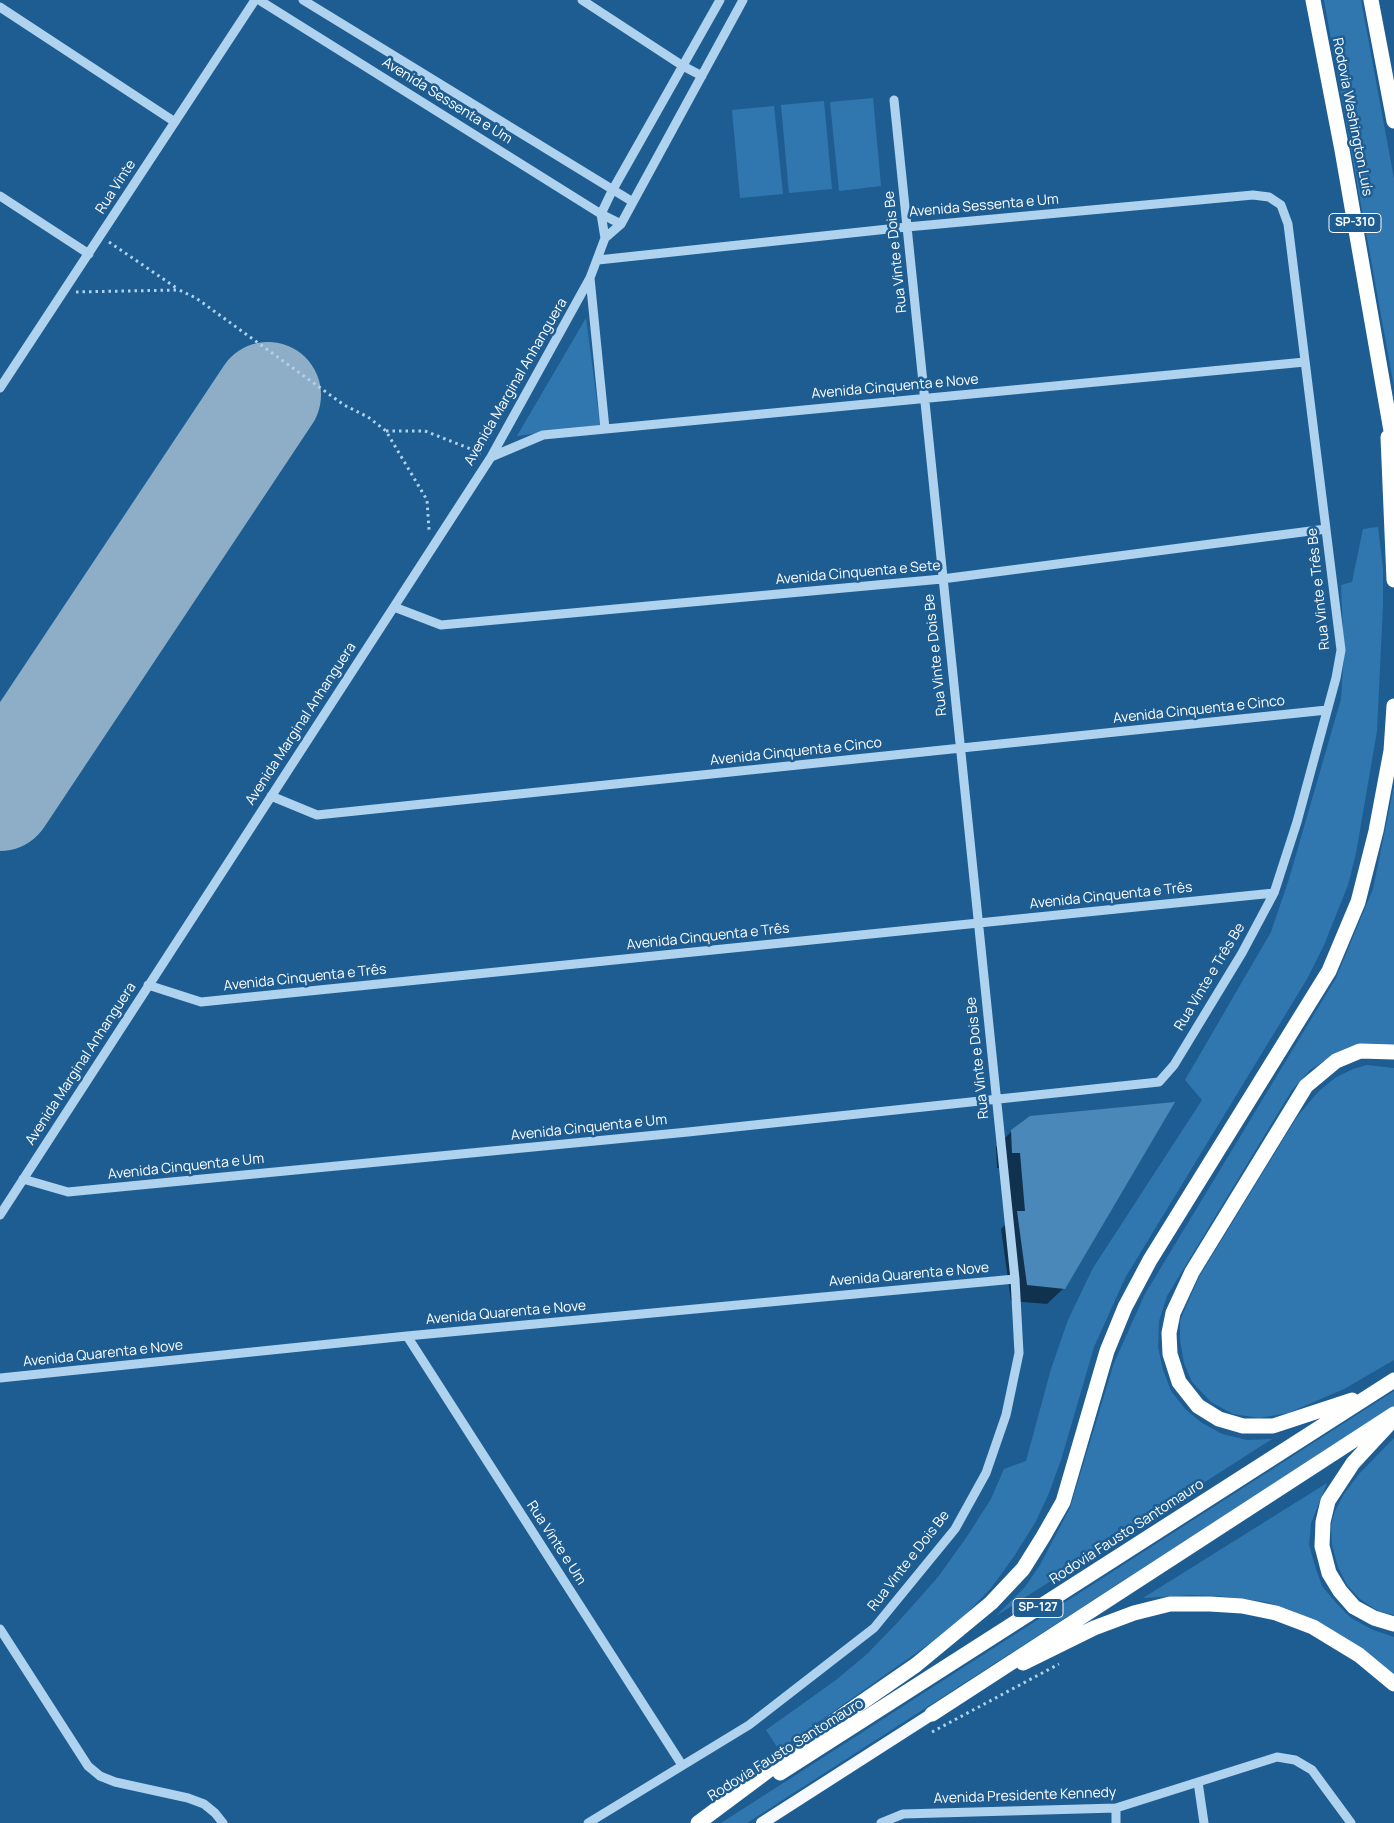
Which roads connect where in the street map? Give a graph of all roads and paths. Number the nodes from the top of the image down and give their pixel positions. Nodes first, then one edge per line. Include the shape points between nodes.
1 (255, 0) edge
2 (259, 0) edge
3 (303, 0) edge
4 (582, 0) edge
5 (720, 0) edge
6 (743, 0) edge
7 (1313, 0) edge
8 (1371, 0) edge
9 (0, 8) edge
10 (683, 66) junction
11 (702, 76) junction
12 (894, 100) dead end
13 (1394, 121) edge
14 (175, 122) junction
15 (612, 191) junction
16 (1253, 195) joint
17 (0, 196) edge
18 (633, 202) junction
19 (600, 214) junction
20 (621, 224) junction
21 (907, 227) junction
22 (100, 236) junction
23 (606, 238) junction
24 (89, 254) junction
25 (598, 260) junction
26 (590, 278) junction
27 (179, 290) junction
28 (63, 292) junction
29 (1305, 362) junction
30 (3, 377) edge
31 (0, 388) edge
32 (924, 398) junction
33 (1386, 400) junction
34 (605, 428) junction
35 (386, 430) junction
36 (1394, 448) edge
37 (491, 457) junction
38 (1326, 529) junction
39 (431, 548) junction
40 (942, 579) junction
41 (1394, 580) edge
42 (394, 607) junction
43 (1394, 706) edge
44 (1327, 710) junction
45 (960, 749) junction
46 (271, 796) junction
47 (1274, 893) junction
48 (978, 923) junction
49 (148, 985) junction
50 (1394, 1052) edge
51 (1159, 1082) joint
52 (996, 1099) junction
53 (23, 1179) junction
54 (0, 1214) edge
55 (1015, 1279) junction
56 (407, 1336) junction
57 (0, 1378) edge
58 (1394, 1380) edge
59 (1375, 1392) junction
60 (1394, 1414) edge
61 (1394, 1419) edge
62 (1394, 1624) edge
63 (0, 1629) edge
64 (1065, 1661) dead end
65 (1394, 1684) edge
66 (932, 1714) junction
67 (939, 1730) dead end
68 (682, 1765) junction
69 (1198, 1782) junction
70 (1116, 1808) junction
71 (223, 1823) edge
72 (588, 1823) edge
73 (699, 1823) edge
74 (762, 1823) edge
75 (882, 1823) edge
76 (1116, 1823) edge
77 (1204, 1823) edge
78 (1351, 1823) edge

1 - 14 street, Rua Vinte
2 - 19 street, Avenida Sessenta e Um
3 - 15 street, Avenida Sessenta e Um
4 - 10 street
5 - 10 street
6 - 11 street, Avenida Marginal Anhanguera
7 - 33 highway, Rodovia Washington Luís / SP-310
8 - 13 highway
9 - 14 street
10 - 11 street
10 - 15 street
11 - 18 street, Avenida Marginal Anhanguera
12 - 21 street, Rua Vinte e Dois Be
14 - 22 street, Rua Vinte
15 - 18 street, Avenida Sessenta e Um
15 - 19 street
16 - 21 street, Avenida Sessenta e Um
16 - 29 street, Rua Vinte e Três Be via 1269,197 1281,205 1288,224
17 - 24 street
18 - 20 street, Avenida Marginal Anhanguera
19 - 20 street, Avenida Sessenta e Um
19 - 23 street
20 - 23 street, Avenida Marginal Anhanguera
21 - 25 street, Avenida Sessenta e Um
21 - 32 street, Rua Vinte e Dois Be
22 - 24 street, Rua Vinte
22 - 27 path
23 - 25 street, Avenida Marginal Anhanguera
24 - 28 street, Rua Vinte
25 - 26 street, Avenida Marginal Anhanguera
26 - 34 street
26 - 37 street, Avenida Marginal Anhanguera
27 - 28 path
27 - 35 path via 196,298 344,405
28 - 30 street, Rua Vinte
29 - 32 street, Avenida Cinquenta e Nove
29 - 38 street, Rua Vinte e Três Be
30 - 31 street, Rua Vinte
32 - 34 street, Avenida Cinquenta e Nove
32 - 40 street, Rua Vinte e Dois Be
33 - 36 highway, Rodovia Washington Luís / SP-310
33 - 41 highway
34 - 37 street, Avenida Cinquenta e Nove via 543,435
35 - 37 path via 425,431
35 - 39 path via 427,500
37 - 39 street, Avenida Marginal Anhanguera
38 - 40 street, Avenida Cinquenta e Sete
38 - 44 street, Rua Vinte e Três Be via 1341,650
39 - 42 street, Avenida Marginal Anhanguera
40 - 42 street, Avenida Cinquenta e Sete via 441,625
40 - 45 street, Rua Vinte e Dois Be
42 - 46 street, Avenida Marginal Anhanguera
43 - 73 highway via 1391,751 1376,831 1358,902 1329,971 1150,1260 1125,1307 1107,1351 1064,1502 1043,1537 1023,1569 991,1603 916,1665 832,1723
44 - 45 street, Avenida Cinquenta e Cinco
44 - 47 street, Rua Vinte e Três Be
45 - 46 street, Avenida Cinquenta e Cinco via 317,815
45 - 48 street, Rua Vinte e Dois Be
46 - 49 street, Avenida Marginal Anhanguera
47 - 48 street, Avenida Cinquenta e Três
47 - 51 street, Rua Vinte e Três Be via 1174,1065
48 - 49 street, Avenida Cinquenta e Três via 201,1002
48 - 52 street, Rua Vinte e Dois Be
49 - 53 street, Avenida Marginal Anhanguera
50 - 59 highway via 1360,1051 1336,1061 1306,1086 1192,1272 1173,1313 1169,1332 1170,1354 1180,1382 1198,1406 1243,1426 1273,1426
51 - 52 street, Avenida Cinquenta e Um
52 - 53 street, Avenida Cinquenta e Um via 68,1192
52 - 55 street, Rua Vinte e Dois Be
53 - 54 street, Avenida Marginal Anhanguera
55 - 56 street, Avenida Quarenta e Nove
55 - 68 street, Rua Vinte e Dois Be via 1019,1352 1006,1414 986,1473 955,1529 874,1628 749,1725
56 - 57 street, Avenida Quarenta e Nove
56 - 68 street, Rua Vinte e Um
58 - 59 highway, Rodovia Fausto Santomauro / SP-127
59 - 73 highway, Rodovia Fausto Santomauro / SP-127
60 - 66 highway, SP-127
61 - 62 highway via 1353,1464 1328,1501 1322,1546 1329,1573 1354,1607
63 - 71 street via 88,1766 115,1782 204,1804
64 - 67 path
65 - 66 highway via 1359,1655 1313,1627 1276,1613 1242,1606 1170,1604 1094,1628
66 - 74 main road
68 - 72 street, Rua Vinte e Dois Be
69 - 70 street, Avenida Presidente Kennedy
69 - 77 street
69 - 78 street, Avenida Presidente Kennedy via 1277,1757 1295,1760 1312,1770
70 - 75 street, Avenida Presidente Kennedy via 903,1814
70 - 76 street

